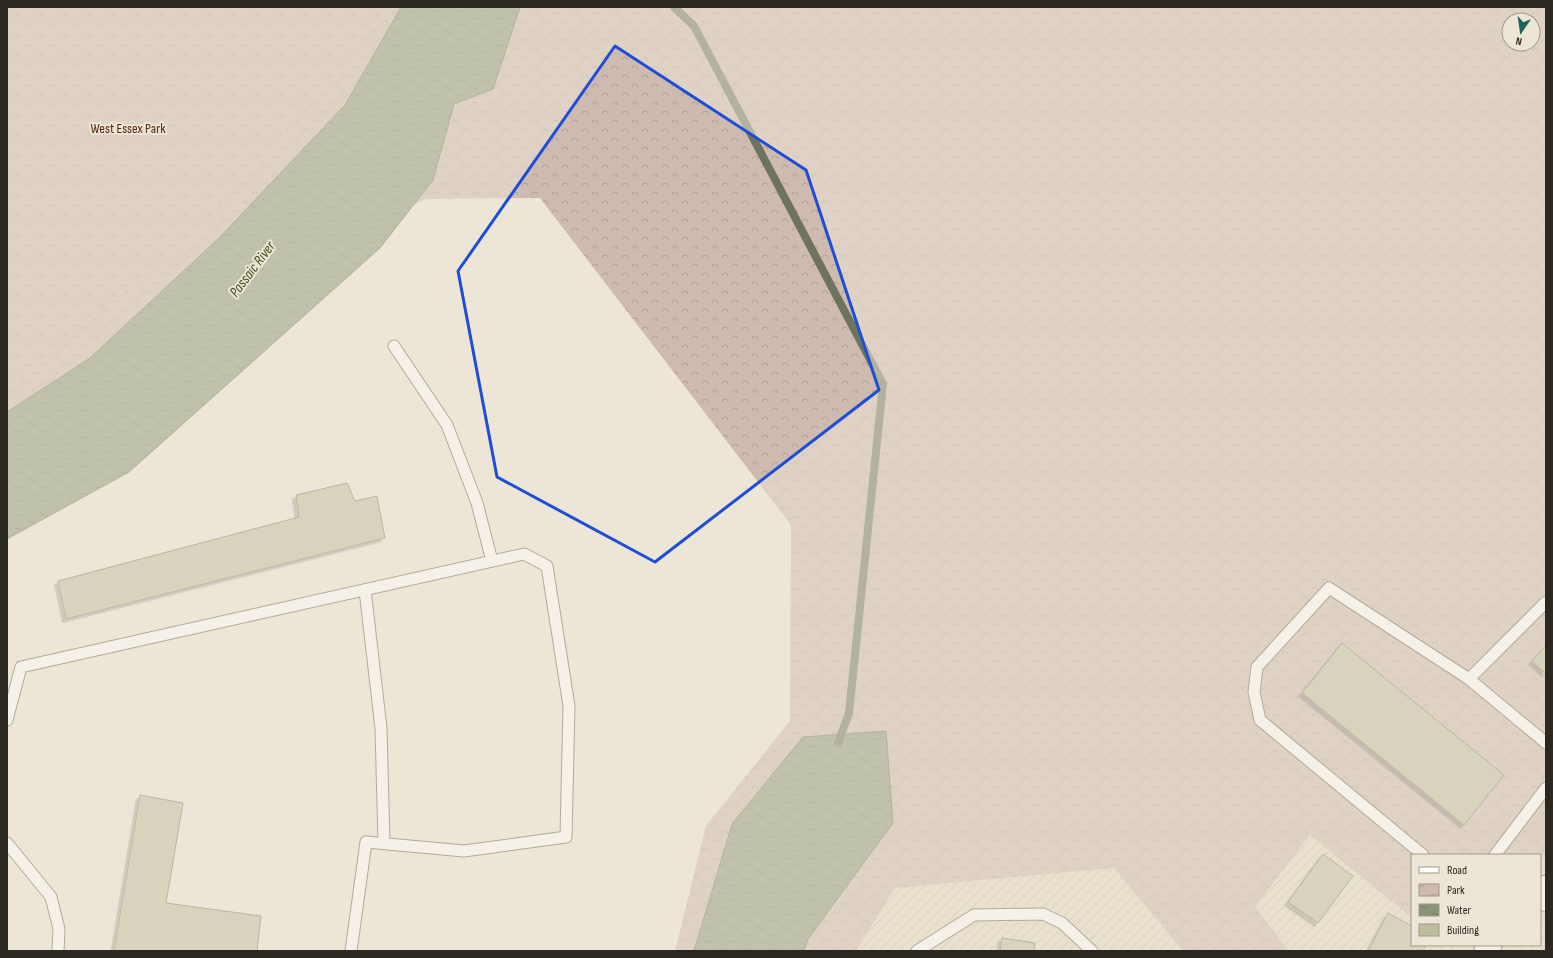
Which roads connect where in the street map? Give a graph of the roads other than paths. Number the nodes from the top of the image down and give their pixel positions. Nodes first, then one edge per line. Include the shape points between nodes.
1 (394, 346) dead end
2 (492, 561) junction
3 (364, 590) junction
4 (1546, 602) edge
5 (1469, 679) junction
6 (7, 720) edge
7 (1546, 743) edge
8 (1546, 788) edge
9 (7, 842) edge
10 (384, 843) junction
11 (1422, 854) edge
12 (1496, 854) edge
13 (58, 951) edge
14 (351, 951) edge
15 (917, 951) edge
16 (1092, 951) edge

1 - 2 lane via 447,425 477,503
2 - 3 lane
2 - 10 lane via 524,554 547,566 569,706 566,837 464,851
3 - 6 lane via 21,668
3 - 10 lane via 381,728
4 - 5 lane
5 - 7 lane
5 - 11 lane via 1329,588 1257,667 1254,692 1260,720
8 - 12 lane
9 - 13 lane via 51,897 59,929
10 - 14 lane via 366,842
15 - 16 lane via 974,915 1044,914 1062,924

